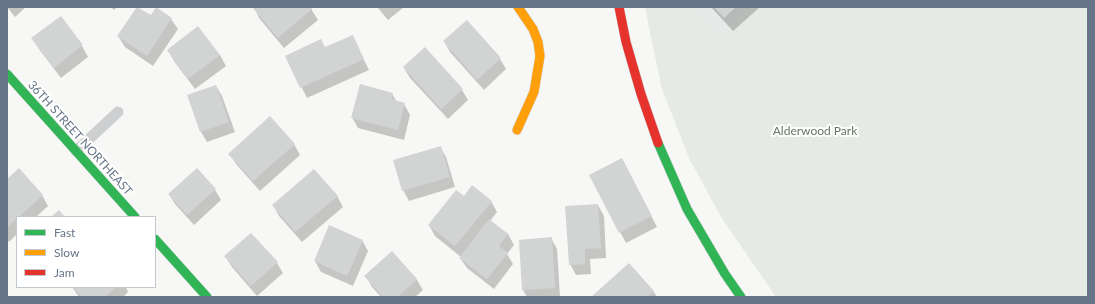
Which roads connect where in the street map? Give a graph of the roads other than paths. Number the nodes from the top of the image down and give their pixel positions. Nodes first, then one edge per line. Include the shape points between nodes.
1 (518, 7) edge
2 (620, 7) edge
3 (7, 74) edge
4 (118, 112) dead end
5 (517, 130) dead end
6 (76, 151) junction
7 (134, 216) edge
8 (156, 240) edge
9 (207, 297) edge
10 (741, 297) edge

1 - 5 street via 534,29 540,56 534,92
2 - 10 street via 626,42 659,145 687,209
3 - 6 street, 36TH STREET NORTHEAST
4 - 6 lane
6 - 7 street, 36TH STREET NORTHEAST
8 - 9 street

